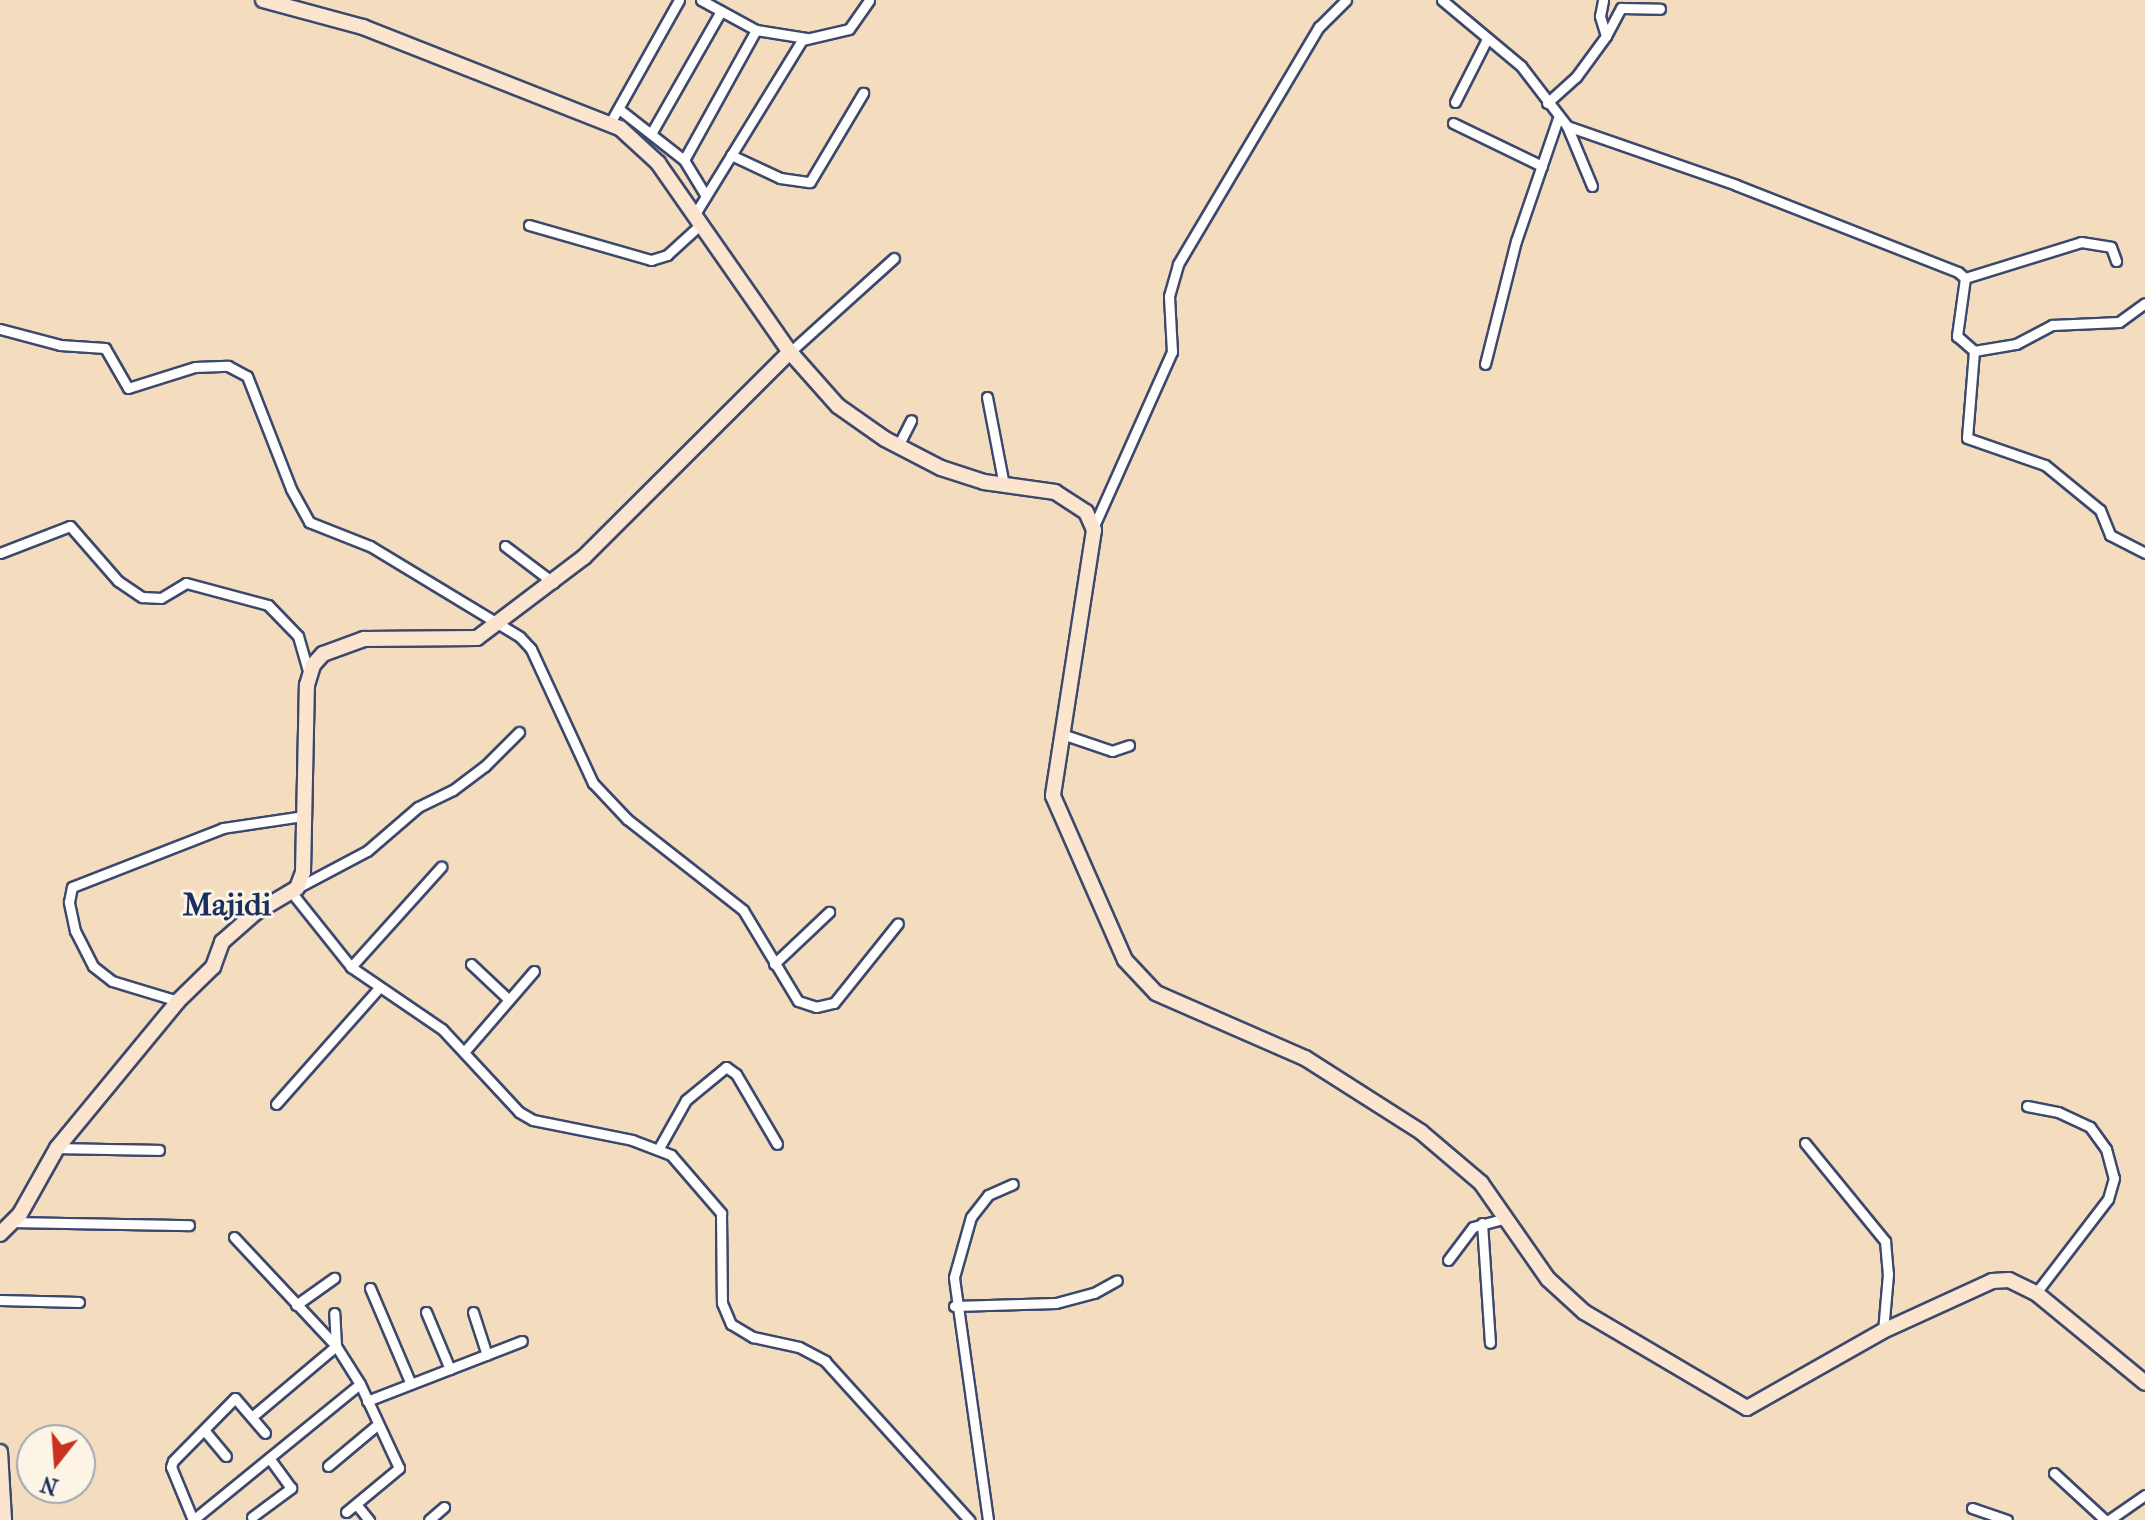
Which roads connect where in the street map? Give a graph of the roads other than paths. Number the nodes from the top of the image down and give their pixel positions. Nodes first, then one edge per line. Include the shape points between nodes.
1 (263, 0) edge
2 (679, 0) edge
3 (701, 0) edge
4 (869, 0) edge
5 (1346, 0) edge
6 (1442, 0) edge
7 (1603, 0) edge
8 (1660, 9) dead end
9 (721, 11) junction
10 (756, 30) junction
11 (1606, 36) junction
12 (806, 38) junction
13 (1487, 39) junction
14 (863, 93) dead end
15 (1455, 102) dead end
16 (1547, 103) junction
17 (619, 109) junction
18 (1558, 118) junction
19 (610, 123) junction
20 (1453, 123) dead end
21 (1567, 126) junction
22 (652, 132) junction
23 (731, 155) junction
24 (684, 160) junction
25 (1542, 166) junction
26 (1592, 186) dead end
27 (706, 196) junction
28 (698, 219) junction
29 (529, 225) dead end
30 (894, 258) dead end
31 (2116, 261) dead end
32 (1965, 278) junction
33 (2145, 303) edge
34 (0, 329) edge
35 (1974, 351) junction
36 (790, 352) junction
37 (1485, 364) dead end
38 (987, 397) dead end
39 (911, 420) dead end
40 (898, 446) junction
41 (1004, 485) junction
42 (1094, 526) junction
43 (505, 546) dead end
44 (0, 553) edge
45 (2145, 553) edge
46 (554, 583) junction
47 (500, 623) junction
48 (309, 675) junction
49 (519, 732) dead end
50 (1062, 734) junction
51 (1129, 745) dead end
52 (303, 816) junction
53 (441, 867) dead end
54 (295, 891) junction
55 (829, 912) dead end
56 (898, 923) dead end
57 (471, 964) dead end
58 (774, 964) junction
59 (351, 967) junction
60 (534, 971) dead end
61 (378, 989) junction
62 (507, 998) junction
63 (178, 1001) junction
64 (464, 1052) junction
65 (276, 1104) dead end
66 (2027, 1106) dead end
67 (1805, 1143) dead end
68 (777, 1144) dead end
69 (57, 1148) junction
70 (659, 1148) junction
71 (159, 1150) dead end
72 (1013, 1184) dead end
73 (1507, 1218) junction
74 (14, 1222) junction
75 (1482, 1223) junction
76 (189, 1225) dead end
77 (0, 1234) edge
78 (234, 1237) dead end
79 (1448, 1260) dead end
80 (334, 1278) dead end
81 (1117, 1280) dead end
82 (370, 1288) dead end
83 (2036, 1293) junction
84 (0, 1300) edge
85 (79, 1302) dead end
86 (296, 1305) junction
87 (954, 1306) junction
88 (426, 1312) dead end
89 (473, 1312) dead end
90 (334, 1313) dead end
91 (1883, 1331) junction
92 (522, 1341) dead end
93 (1490, 1343) dead end
94 (336, 1346) junction
95 (487, 1355) junction
96 (450, 1369) junction
97 (2145, 1383) edge
98 (360, 1384) junction
99 (411, 1384) junction
100 (367, 1401) junction
101 (253, 1416) junction
102 (378, 1424) junction
103 (204, 1430) junction
104 (265, 1433) dead end
105 (0, 1452) edge
106 (226, 1456) dead end
107 (269, 1458) junction
108 (328, 1466) dead end
109 (2054, 1473) dead end
110 (2145, 1495) edge
111 (356, 1504) junction
112 (444, 1507) dead end
113 (1972, 1508) dead end
114 (346, 1512) dead end
115 (252, 1517) dead end
116 (4, 1520) edge
117 (193, 1520) edge
118 (369, 1520) edge
119 (429, 1520) edge
120 (969, 1520) edge
121 (988, 1520) edge
122 (2007, 1520) edge
123 (2107, 1520) edge

1 - 19 street via 363,27
2 - 17 street
3 - 9 street
4 - 12 street via 849,29
5 - 42 street via 1319,27 1178,264 1169,296 1172,352
6 - 13 street
7 - 11 street via 1600,16
8 - 11 street via 1621,8
9 - 10 street
9 - 22 street
10 - 12 street
10 - 24 street
11 - 16 street via 1576,77
12 - 23 street
13 - 15 street
13 - 16 street via 1534,80
14 - 23 street via 810,182 780,178
16 - 18 street
17 - 19 street
17 - 22 street
18 - 21 street
18 - 25 street
19 - 28 street via 646,148
20 - 25 street
21 - 26 street
21 - 32 street via 1736,185
22 - 24 street
23 - 27 street
24 - 27 street
25 - 37 street via 1516,241
27 - 28 street
28 - 29 street via 667,255 651,260
28 - 36 street
30 - 36 street
31 - 32 street via 2111,247 2081,242
32 - 35 street via 1957,336
33 - 35 street via 2119,322 2052,325 2016,344
34 - 47 street via 60,345 105,348 128,388 195,367 218,365 243,372 256,389 276,454 309,522 370,546
35 - 45 street via 1967,438 2045,465 2100,510 2110,535
36 - 40 street via 838,406
36 - 46 street
38 - 41 street
39 - 40 street
40 - 41 street via 941,468
41 - 42 street via 1055,492 1086,512
42 - 50 street
43 - 46 street
44 - 48 street via 70,526 118,581 142,597 161,598 186,583 268,605 298,636
46 - 47 street
47 - 48 street via 460,642 386,638 345,643 323,654
47 - 58 street via 531,649 593,783 627,819 730,896 754,925
48 - 52 street
49 - 54 street via 453,790 418,807 367,851
50 - 51 street via 1112,751
50 - 73 street via 1052,778 1055,804 1116,942 1139,980 1156,993 1250,1031 1332,1073 1457,1162
52 - 54 street
52 - 63 street via 223,828 72,887 69,902 75,931 93,966 112,981
53 - 59 street
54 - 59 street
54 - 63 street via 255,913 222,942 213,967
55 - 58 street
56 - 58 street via 827,1006 798,1001
57 - 62 street
59 - 61 street
60 - 62 street
61 - 64 street via 431,1020
61 - 65 street
62 - 64 street
63 - 69 street
64 - 70 street via 502,1098 533,1120
66 - 83 street via 2058,1112 2090,1127 2106,1149 2114,1178 2108,1199
67 - 91 street via 1885,1241
68 - 70 street via 736,1074 726,1067 686,1100
69 - 71 street
69 - 74 street
70 - 120 street via 721,1213 722,1303 731,1324 753,1337 818,1356
72 - 87 street via 988,1195 971,1217 955,1265
73 - 75 street
73 - 91 street via 1548,1279 1572,1303 1740,1406 1758,1404
74 - 76 street
74 - 77 street
75 - 79 street via 1464,1233
75 - 93 street
78 - 86 street
80 - 86 street
81 - 87 street via 1094,1293 1056,1303
82 - 99 street
83 - 91 street via 2009,1280 1992,1281
83 - 97 street
84 - 85 street
86 - 94 street
87 - 121 street
88 - 96 street
89 - 95 street
90 - 94 street
92 - 95 street
94 - 98 street
94 - 101 street
95 - 96 street
96 - 99 street
98 - 100 street
98 - 107 street
99 - 100 street
100 - 102 street
101 - 103 street via 235,1398
101 - 104 street
102 - 108 street
102 - 111 street via 399,1470
103 - 106 street
103 - 117 street via 171,1467
105 - 116 street
107 - 115 street via 291,1490
107 - 117 street
109 - 123 street
110 - 123 street
111 - 114 street
111 - 118 street
112 - 119 street
113 - 122 street

